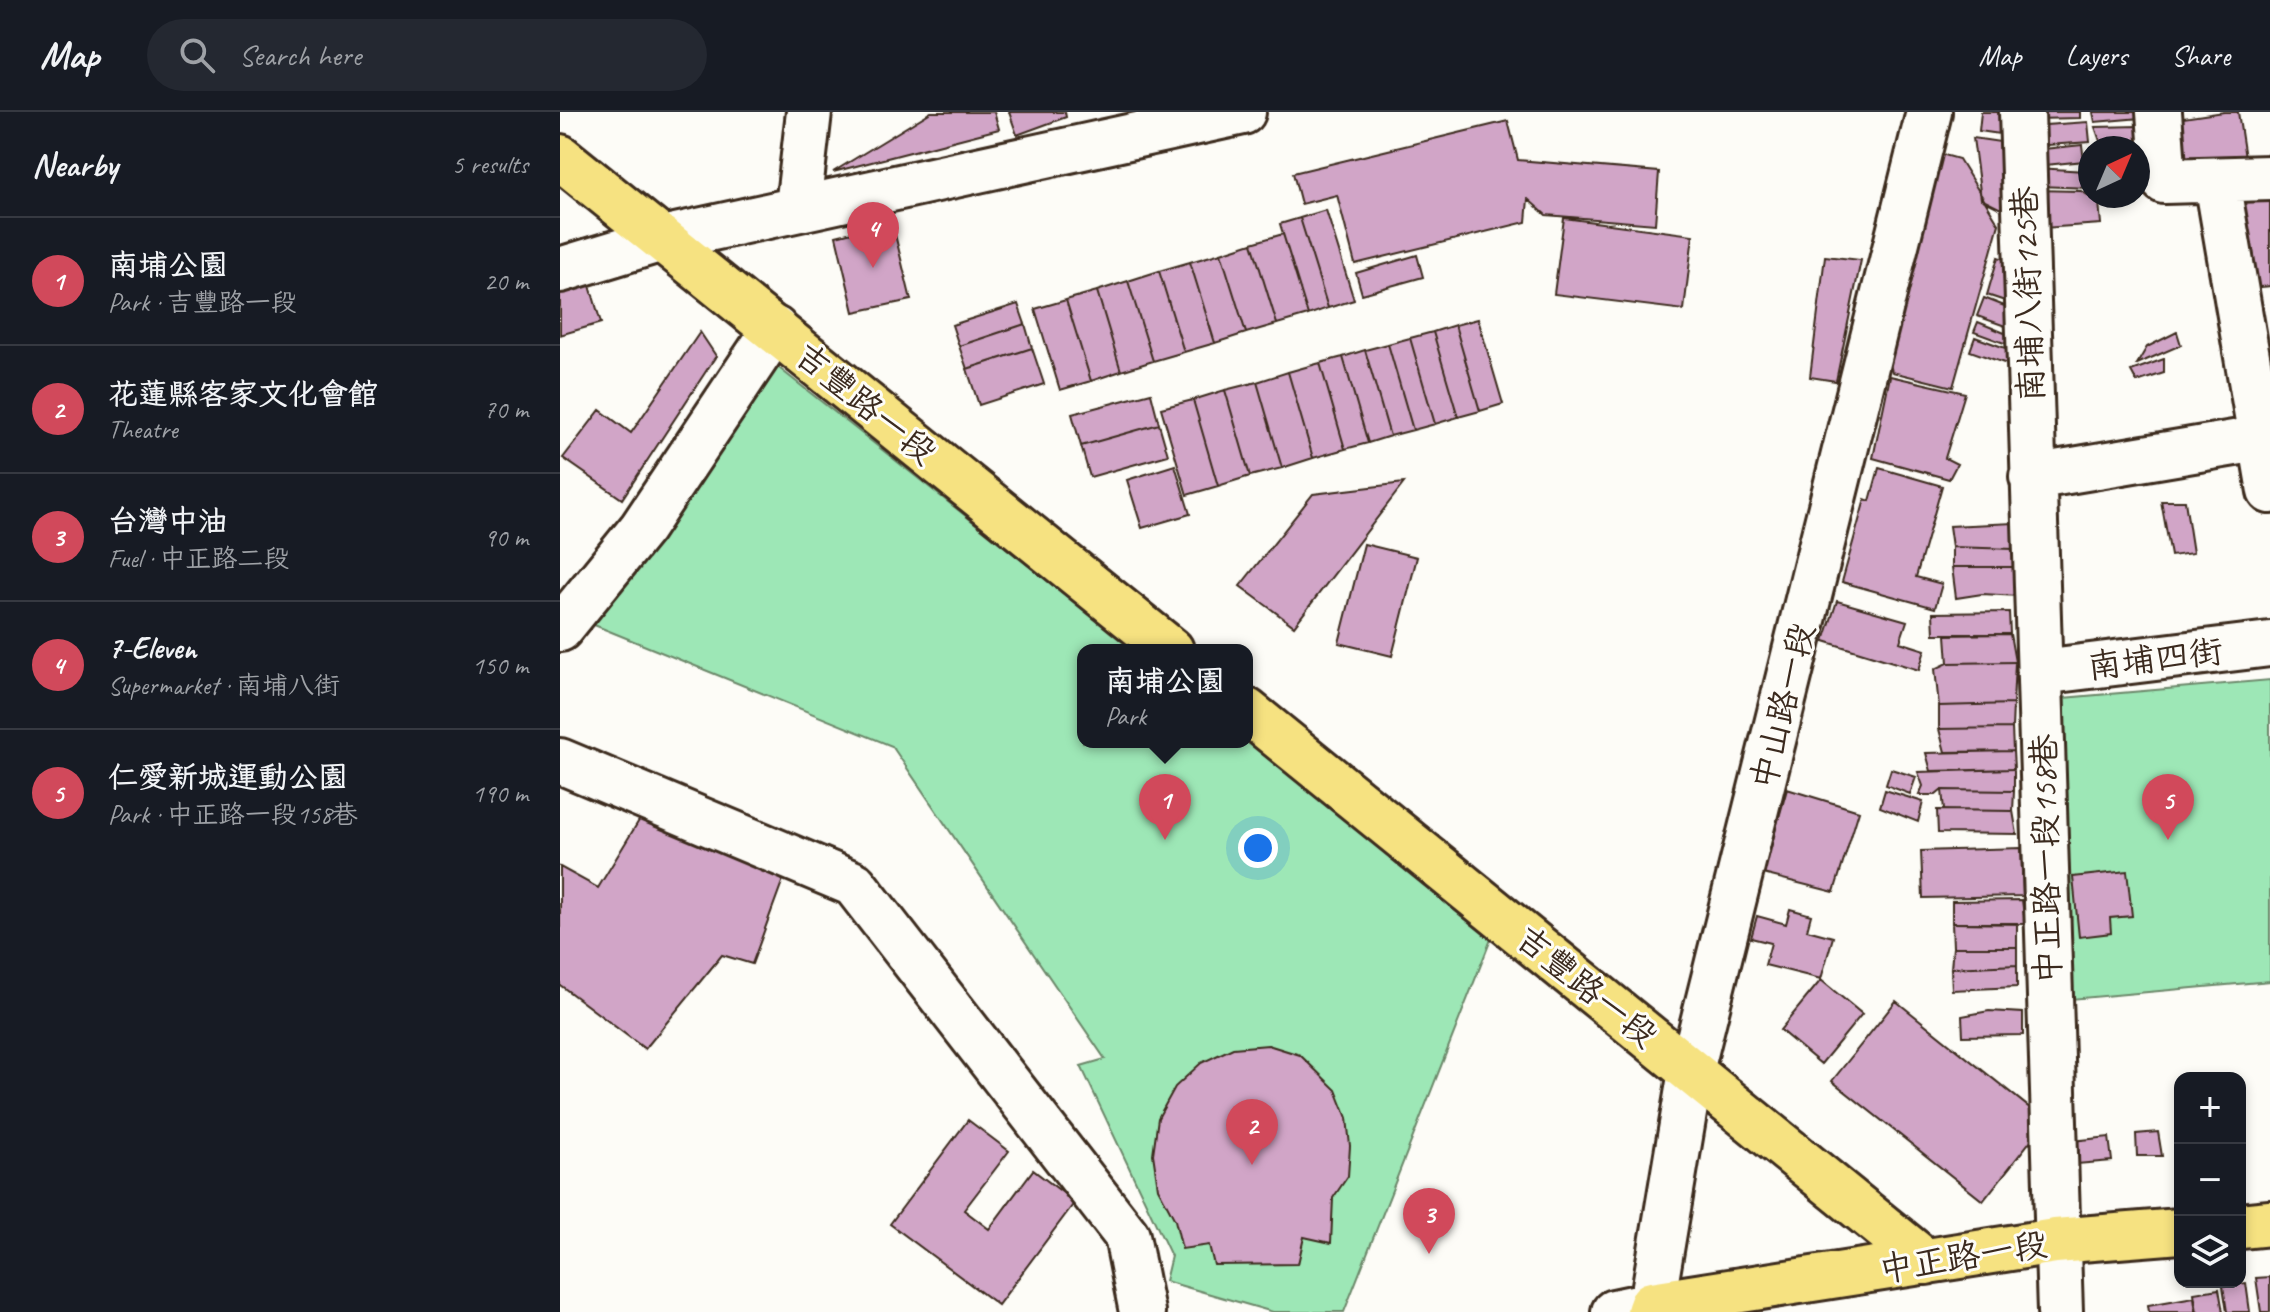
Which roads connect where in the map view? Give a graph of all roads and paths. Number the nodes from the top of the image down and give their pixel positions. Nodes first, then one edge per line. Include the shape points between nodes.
1 (809, 112) edge
2 (1243, 112) edge
3 (1929, 112) edge
4 (2022, 112) edge
5 (2159, 112) edge
6 (560, 157) edge
7 (2270, 178) edge
8 (2217, 181) junction
9 (798, 207) junction
10 (662, 239) junction
11 (560, 270) edge
12 (775, 329) junction
13 (2262, 388) edge
14 (2264, 438) junction
15 (2032, 477) junction
16 (2270, 491) edge
17 (560, 629) edge
18 (1164, 644) edge
19 (2270, 644) edge
20 (2041, 672) junction
21 (1253, 716) edge
22 (560, 761) edge
23 (1691, 1071) junction
24 (2270, 1223) edge
25 (2246, 1225) edge
26 (2174, 1231) edge
27 (2055, 1241) junction
28 (1926, 1262) junction
29 (1638, 1309) edge
30 (1142, 1312) edge
31 (2060, 1312) edge

1 - 9 street
2 - 9 street
3 - 23 street, 中山路一段
4 - 15 street, 南埔八街125巷
5 - 8 street via 2164,181
6 - 10 main road, 吉豐路一段
7 - 8 street
8 - 13 street
9 - 10 street
10 - 11 street
10 - 12 main road, 吉豐路一段
12 - 17 street via 642,528
12 - 18 main road, 吉豐路一段
13 - 14 street
14 - 15 street
14 - 16 street
15 - 20 street, 中正路一段158巷
19 - 20 street, 南埔四街
20 - 27 street, 中正路一段158巷
21 - 23 main road, 吉豐路一段
22 - 30 street via 854,884 1127,1236
23 - 28 main road, 吉豐路一段
23 - 29 street, 中山路一段
24 - 25 main road
26 - 27 main road, 中正路一段
27 - 28 main road, 中正路一段
27 - 31 street, 中正路一段158巷
28 - 29 main road, 中正路一段

